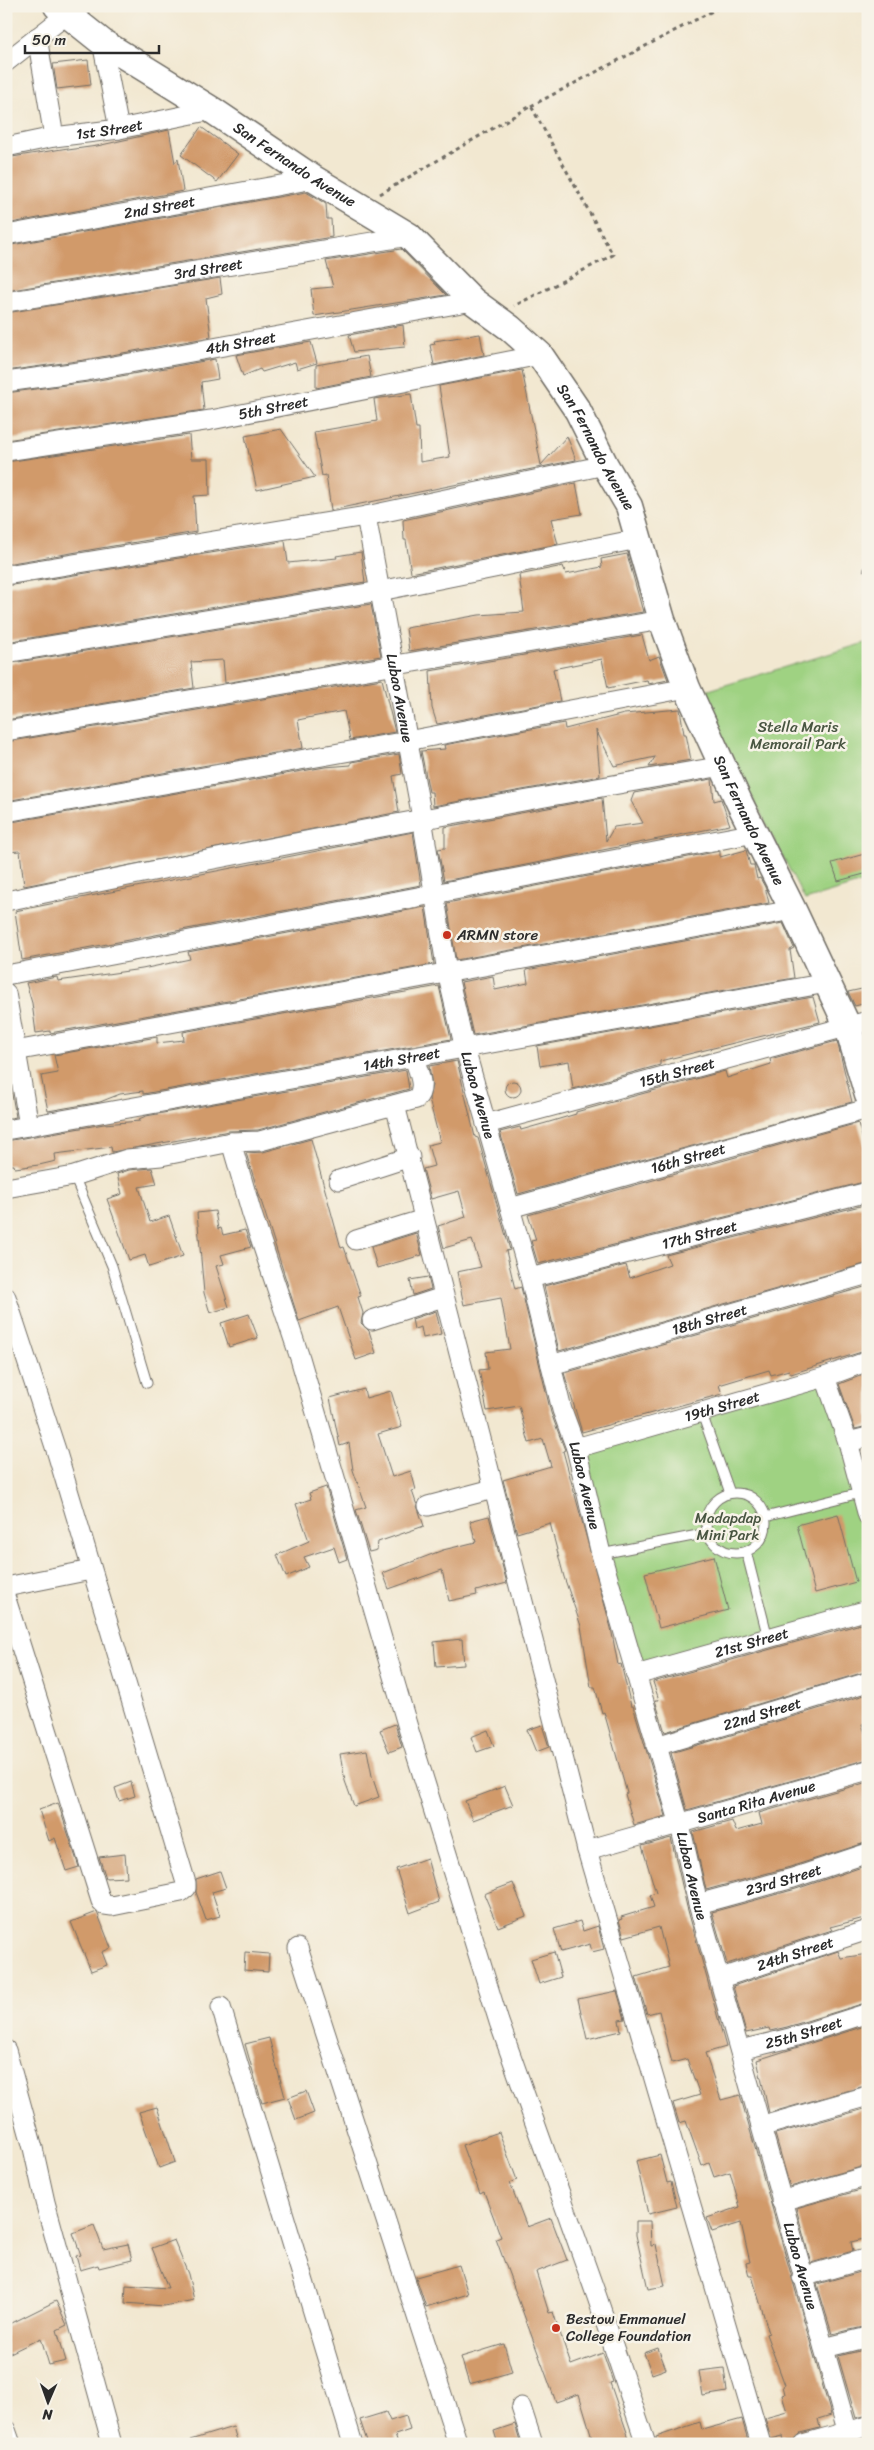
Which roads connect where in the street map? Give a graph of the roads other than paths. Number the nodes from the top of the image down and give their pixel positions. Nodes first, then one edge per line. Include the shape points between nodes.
1 (62, 11) edge
2 (37, 37) junction
3 (102, 42) junction
4 (6, 62) edge
5 (212, 110) junction
6 (119, 128) junction
7 (54, 137) junction
8 (6, 147) edge
9 (314, 179) junction
10 (6, 235) edge
11 (409, 236) junction
12 (6, 302) edge
13 (483, 309) junction
14 (540, 356) junction
15 (6, 382) edge
16 (6, 451) edge
17 (605, 465) junction
18 (366, 516) junction
19 (638, 539) junction
20 (6, 575) edge
21 (380, 592) junction
22 (662, 620) junction
23 (6, 652) edge
24 (393, 666) junction
25 (687, 688) junction
26 (6, 731) edge
27 (407, 741) junction
28 (723, 766) junction
29 (6, 812) edge
30 (422, 818) junction
31 (755, 833) junction
32 (434, 894) junction
33 (6, 901) edge
34 (793, 910) junction
35 (448, 972) junction
36 (6, 975) edge
37 (827, 983) junction
38 (6, 993) edge
39 (858, 1024) edge
40 (465, 1049) junction
41 (15, 1051) junction
42 (414, 1058) junction
43 (868, 1095) edge
44 (395, 1105) junction
45 (868, 1110) edge
46 (486, 1124) junction
47 (29, 1126) junction
48 (6, 1130) edge
49 (231, 1142) junction
50 (410, 1157) junction
51 (74, 1176) junction
52 (339, 1180) dead end
53 (6, 1188) edge
54 (868, 1192) edge
55 (510, 1208) junction
56 (424, 1219) junction
57 (356, 1240) dead end
58 (868, 1274) edge
59 (530, 1278) junction
60 (443, 1296) junction
61 (6, 1297) edge
62 (372, 1320) dead end
63 (868, 1361) edge
64 (551, 1365) junction
65 (825, 1377) junction
66 (147, 1383) dead end
67 (701, 1411) junction
68 (868, 1436) edge
69 (848, 1442) junction
70 (576, 1448) junction
71 (493, 1488) junction
72 (730, 1493) junction
73 (860, 1493) junction
74 (428, 1506) dead end
75 (868, 1516) edge
76 (765, 1517) junction
77 (708, 1533) junction
78 (746, 1551) junction
79 (602, 1554) junction
80 (91, 1570) junction
81 (6, 1587) edge
82 (6, 1599) edge
83 (868, 1610) edge
84 (768, 1638) junction
85 (636, 1675) junction
86 (868, 1682) edge
87 (656, 1746) junction
88 (868, 1770) edge
89 (680, 1825) junction
90 (587, 1850) junction
91 (868, 1853) edge
92 (698, 1904) junction
93 (868, 1930) edge
94 (298, 1948) dead end
95 (721, 1978) junction
96 (220, 2007) dead end
97 (868, 2013) edge
98 (6, 2050) edge
99 (740, 2050) junction
100 (868, 2096) edge
101 (762, 2126) junction
102 (868, 2176) edge
103 (781, 2201) junction
104 (868, 2258) edge
105 (802, 2277) junction
106 (868, 2337) edge
107 (824, 2348) junction
108 (521, 2407) dead end
109 (868, 2426) edge
110 (6, 2430) edge
111 (849, 2438) edge
112 (11, 2444) edge
113 (112, 2444) edge
114 (353, 2444) edge
115 (458, 2444) edge
116 (534, 2444) edge
117 (646, 2444) edge
118 (761, 2444) edge
119 (803, 2444) edge

1 - 2 street
1 - 3 main road, San Fernando Avenue
2 - 4 street
2 - 7 street
3 - 5 main road, San Fernando Avenue
3 - 6 street
5 - 6 street, 1st Street
5 - 9 main road, San Fernando Avenue
6 - 7 street, 1st Street
7 - 8 street, 1st Street
9 - 10 street, 2nd Street
9 - 11 main road, San Fernando Avenue
11 - 12 street, 3rd Street
11 - 13 main road, San Fernando Avenue
13 - 14 main road, San Fernando Avenue via 510,328
13 - 15 street, 4th Street
14 - 16 street, 5th Street via 211,420
14 - 17 main road, San Fernando Avenue via 578,411
17 - 18 street
17 - 19 main road, San Fernando Avenue via 629,506
18 - 20 street
18 - 21 street, Lubao Avenue
19 - 21 street
19 - 22 main road, San Fernando Avenue
21 - 23 street
21 - 24 street, Lubao Avenue
22 - 24 street
22 - 25 main road, San Fernando Avenue
24 - 26 street
24 - 27 street, Lubao Avenue
25 - 27 street
25 - 28 main road, San Fernando Avenue
27 - 29 street
27 - 30 street, Lubao Avenue
28 - 30 street
28 - 31 main road, San Fernando Avenue
30 - 32 street, Lubao Avenue
30 - 33 street
31 - 32 street
31 - 34 main road, San Fernando Avenue
32 - 35 street, Lubao Avenue
32 - 36 street
34 - 35 street
34 - 37 main road, San Fernando Avenue
35 - 40 street, Lubao Avenue
35 - 41 street
37 - 39 main road, San Fernando Avenue
37 - 40 street, 14th Street
38 - 41 street
39 - 43 main road, San Fernando Avenue
39 - 46 street, 15th Street
40 - 42 street, 14th Street
40 - 46 street, Lubao Avenue
41 - 47 street
42 - 44 street via 421,1094 416,1099
42 - 47 street, 14th Street
44 - 49 street via 260,1142
44 - 50 street
45 - 55 street, 16th Street via 705,1152
46 - 55 street, Lubao Avenue
47 - 48 street, 14th Street
49 - 51 street via 161,1156 127,1159
49 - 117 street via 300,1358 499,2022
50 - 52 street
50 - 56 street
51 - 53 street
51 - 66 lane via 112,1266
54 - 59 street, 17th Street
55 - 59 street, Lubao Avenue
56 - 57 street
56 - 60 street
58 - 64 street, 18th Street
59 - 64 street, Lubao Avenue
60 - 62 street
60 - 71 street
61 - 80 street
63 - 65 street, 19th Street
64 - 70 street, Lubao Avenue
65 - 67 street, 19th Street
65 - 69 street
67 - 70 street, 19th Street
67 - 72 lane
68 - 69 street
69 - 73 street
70 - 79 street, Lubao Avenue
71 - 74 street
71 - 90 street
72 - 76 lane via 745,1494 759,1503
72 - 77 lane via 716,1500 710,1509
73 - 75 street
73 - 76 lane
76 - 78 lane via 765,1530 760,1541
77 - 78 lane via 719,1548 733,1553
77 - 79 lane
78 - 84 lane
79 - 85 street, Lubao Avenue
80 - 81 street
80 - 82 street via 186,1883 181,1892 112,1906 101,1901
83 - 84 street, 21st Street
84 - 85 street, 21st Street
85 - 87 street, Lubao Avenue
86 - 87 street, 22nd Street
87 - 89 street, Lubao Avenue
88 - 89 street, Santa Rita Avenue
89 - 90 street, Santa Rita Avenue
89 - 92 street, Lubao Avenue
90 - 118 street
91 - 92 street, 23rd Street
92 - 95 street, Lubao Avenue
93 - 95 street, 24th Street
94 - 115 street
95 - 99 street, Lubao Avenue
96 - 114 street
97 - 99 street, 25th Street
98 - 113 street
99 - 101 street, Lubao Avenue
100 - 101 street
101 - 103 street, Lubao Avenue
102 - 103 street
103 - 105 street, Lubao Avenue
104 - 105 street
105 - 107 street, Lubao Avenue
106 - 107 street
107 - 111 street, Lubao Avenue
108 - 116 street
109 - 111 street
110 - 112 street
111 - 119 street

